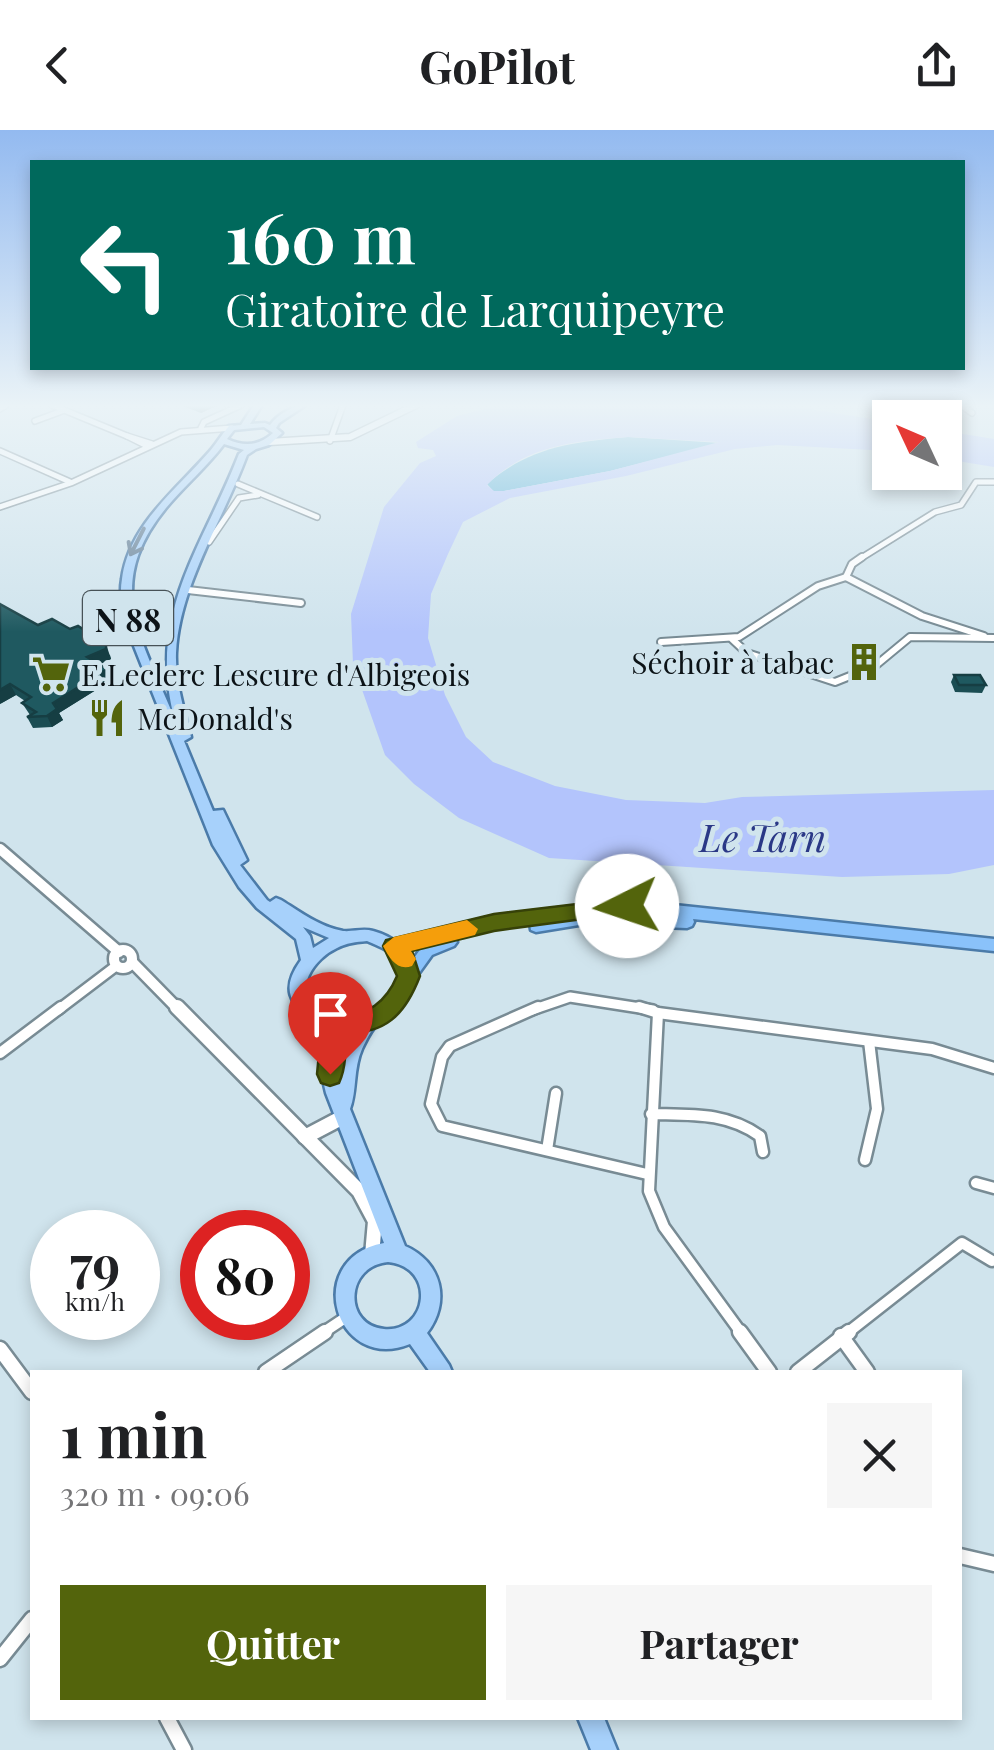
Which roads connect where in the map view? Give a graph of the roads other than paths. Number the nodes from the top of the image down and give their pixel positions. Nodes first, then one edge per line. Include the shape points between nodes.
1 (66, 481) edge
2 (76, 481) edge
3 (183, 481) edge
4 (231, 481) edge
5 (243, 481) edge
6 (994, 482) edge
7 (71, 483) junction
8 (243, 486) junction
9 (261, 495) junction
10 (239, 498) junction
11 (0, 507) edge
12 (317, 518) dead end
13 (209, 542) junction
14 (852, 564) joint
15 (846, 577) junction
16 (188, 590) junction
17 (302, 604) dead end
18 (984, 636) junction
19 (994, 638) edge
20 (732, 639) junction
21 (661, 642) dead end
22 (186, 738) junction
23 (0, 850) edge
24 (344, 936) junction
25 (994, 945) edge
26 (394, 946) junction
27 (114, 954) junction
28 (994, 955) edge
29 (308, 958) junction
30 (408, 976) junction
31 (658, 1014) junction
32 (315, 1015) junction
33 (370, 1020) junction
34 (869, 1041) junction
35 (0, 1053) edge
36 (994, 1068) edge
37 (556, 1093) dead end
38 (651, 1114) junction
39 (344, 1117) junction
40 (305, 1138) junction
41 (547, 1150) junction
42 (763, 1152) dead end
43 (865, 1160) dead end
44 (647, 1174) junction
45 (976, 1183) dead end
46 (994, 1188) edge
47 (397, 1251) junction
48 (372, 1254) junction
49 (992, 1261) edge
50 (348, 1316) junction
51 (412, 1330) junction
52 (840, 1336) junction
53 (0, 1349) edge
54 (269, 1370) edge
55 (441, 1370) edge
56 (768, 1370) edge
57 (800, 1370) edge
58 (866, 1370) edge
59 (30, 1389) edge
60 (962, 1556) edge
61 (994, 1564) edge
62 (30, 1622) edge
63 (0, 1659) edge
64 (168, 1720) edge
65 (591, 1720) edge
66 (184, 1750) edge
67 (604, 1750) edge

1 - 7 street
2 - 7 street
3 -> 29 main road, N 88 via 137,540 128,563 124,600 130,626 217,838 244,882 303,936
4 - 22 main road, N 88 via 178,604 172,673
5 - 8 main road
6 - 14 street via 976,482 959,508 933,513
7 - 11 street
8 - 9 street
8 - 10 street
8 - 13 main road
9 - 10 street
9 - 12 street
10 - 13 street
13 - 16 main road
14 - 15 street
15 - 18 street via 922,616
15 - 20 street via 828,581
16 - 17 street
16 - 22 main road via 179,642
18 - 19 street
18 - 20 street via 910,637 874,666 838,682 747,653
20 - 21 street
22 - 24 main road, N 88 via 248,877 290,914
23 - 27 street
24 - 26 main road
24 - 29 main road
25 - 26 highway via 627,906 494,922
26 - 30 main road
27 - 35 street
27 - 40 street via 132,952 132,962
28 - 30 highway via 674,920 585,918 439,945
29 - 32 main road via 298,982
30 - 33 main road via 398,1002
31 - 34 street
31 - 38 street
31 - 41 street via 563,998 450,1046 431,1104 442,1126
32 - 33 main road via 341,1024
32 - 39 main road via 333,1041 330,1074
33 - 39 main road via 344,1069
34 - 36 street
34 - 43 street via 877,1118
37 - 41 street
38 - 42 street via 725,1116 760,1136
38 - 44 street
39 - 40 street
39 - 47 main road
40 - 48 street via 359,1191 375,1220
41 - 44 street
44 - 56 street via 664,1226
45 - 46 street
47 - 48 main road
47 - 51 main road via 420,1264 430,1290
48 - 50 main road via 347,1286
49 - 52 street via 962,1243
50 - 51 main road via 361,1333 381,1340
50 - 54 street
51 - 55 main road
52 - 57 street
52 - 58 street
53 - 59 street
60 - 61 street
62 - 63 street
64 - 66 street
65 - 67 main road

